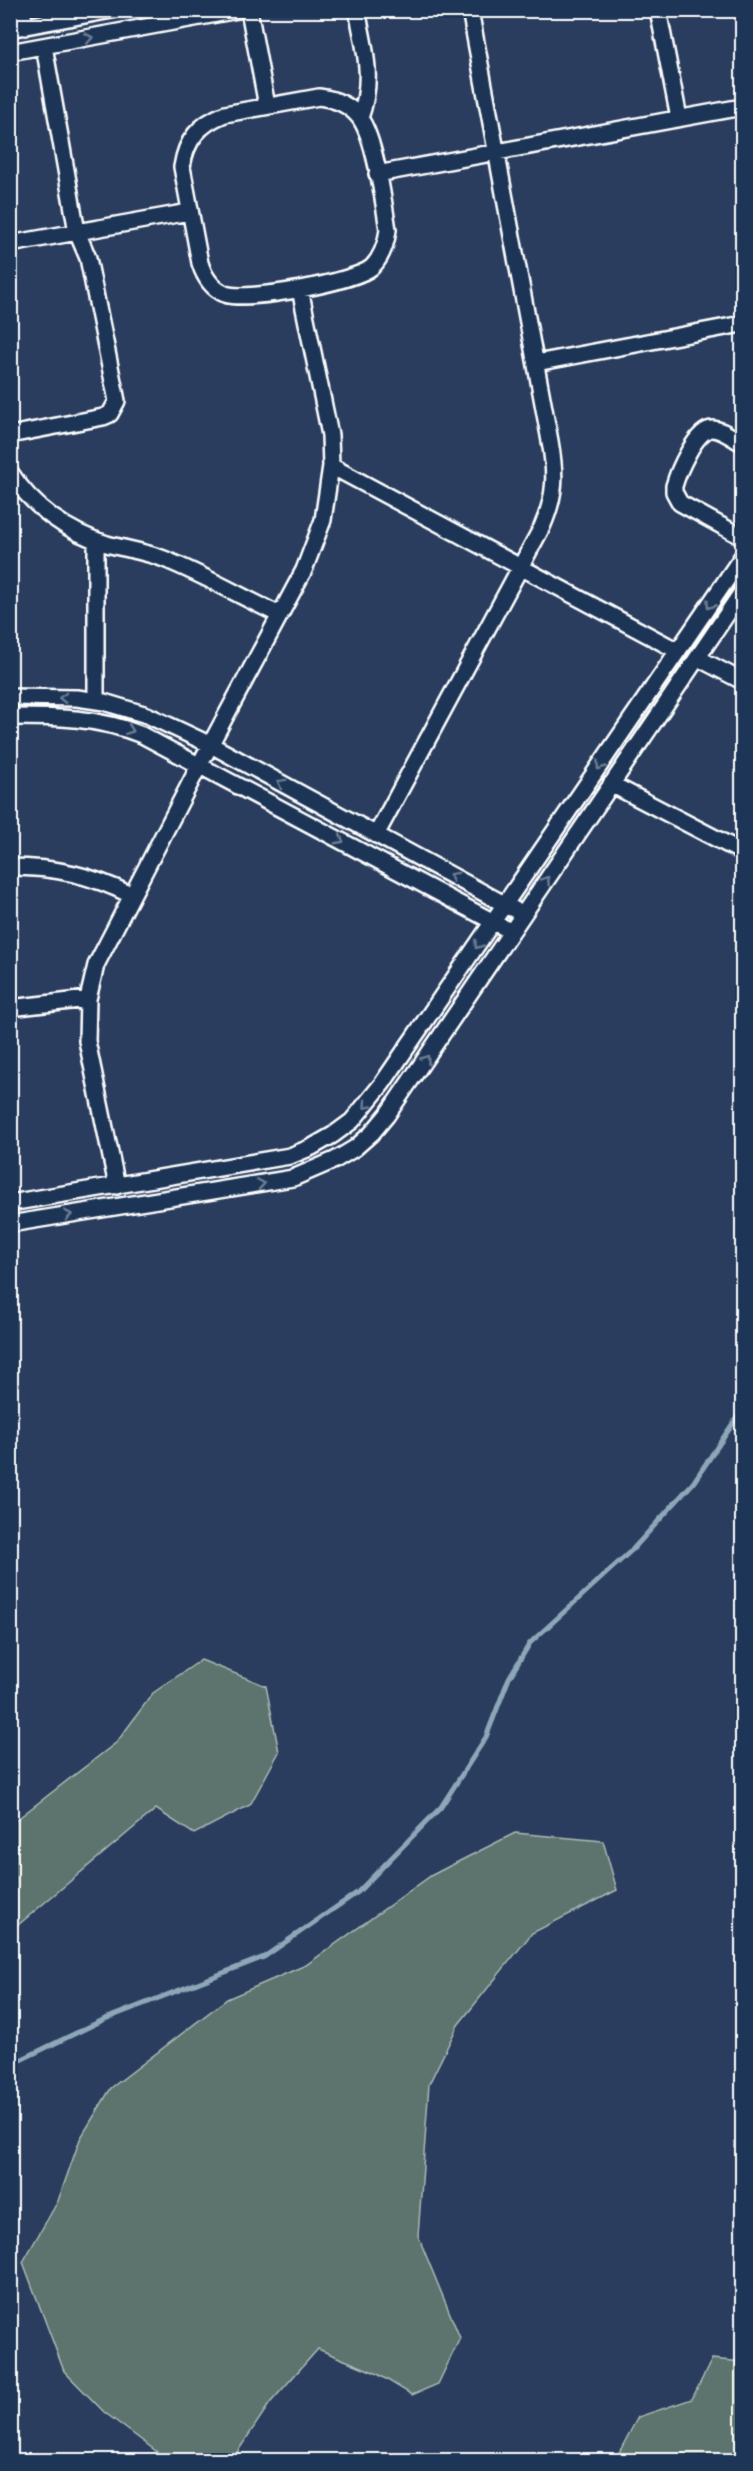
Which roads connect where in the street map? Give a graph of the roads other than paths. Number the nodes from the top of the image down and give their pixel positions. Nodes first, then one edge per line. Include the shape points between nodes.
1 (22, 10) edge
2 (112, 10) edge
3 (238, 10) edge
4 (249, 10) edge
5 (357, 10) edge
6 (470, 10) edge
7 (658, 10) edge
8 (667, 10) edge
9 (27, 23) edge
10 (49, 45) junction
11 (10, 52) edge
12 (267, 106) junction
13 (742, 106) edge
14 (360, 118) junction
15 (683, 118) junction
16 (496, 152) junction
17 (377, 174) junction
18 (189, 212) junction
19 (82, 231) junction
20 (10, 244) edge
21 (300, 289) junction
22 (742, 324) edge
23 (536, 363) junction
24 (12, 435) edge
25 (742, 443) edge
26 (331, 466) junction
27 (10, 472) edge
28 (742, 537) edge
29 (100, 541) junction
30 (742, 557) edge
31 (521, 567) junction
32 (742, 592) edge
33 (280, 615) junction
34 (678, 651) junction
35 (698, 658) junction
36 (742, 681) edge
37 (10, 697) edge
38 (100, 702) junction
39 (10, 717) edge
40 (211, 745) junction
41 (200, 764) junction
42 (611, 784) junction
43 (376, 835) junction
44 (742, 852) edge
45 (10, 867) edge
46 (131, 895) junction
47 (506, 905) junction
48 (523, 914) junction
49 (494, 922) junction
50 (511, 932) junction
51 (88, 999) junction
52 (10, 1008) edge
53 (117, 1185) junction
54 (10, 1203) edge
55 (10, 1224) edge

1 - 9 street
2 - 9 street
10 -> 3 street
4 - 12 street
5 - 14 street via 369,83
6 - 16 street
7 - 15 street
8 - 15 street
10 - 11 street
10 - 19 street
12 - 14 street via 319,97 331,99
12 - 18 street via 212,119 190,139 182,167
13 - 15 street
14 - 17 street
15 - 16 street
16 - 17 street
16 - 23 street
17 - 21 street via 388,230 380,258 358,276
18 - 19 street
18 - 21 street via 204,276 213,286 238,296
19 - 20 street
19 - 24 street via 117,394 115,408 103,417
21 - 26 street via 325,405
22 - 23 street
23 - 31 street via 555,485 551,507
25 - 28 street via 716,429 705,430 697,438 674,486 680,503
26 - 31 street
26 - 33 street via 324,520
27 - 29 street via 36,505 56,520
29 - 33 street via 164,559
29 - 38 street
30 -> 34 street
31 - 34 street
31 - 43 street
32 - 35 street
33 - 40 street
34 -> 47 street
35 - 36 street
35 - 42 street
38 -> 37 street
38 - 40 street via 147,715
39 -> 41 street via 102,722 142,735
40 - 41 street
43 -> 40 street
41 - 46 street
41 -> 49 street
42 - 44 street
48 -> 42 street
47 -> 43 street
45 - 46 street via 73,872
46 - 51 street via 102,949
47 - 48 street
47 - 49 street
48 - 50 street
49 - 50 street
49 -> 53 street via 369,1103 333,1135 279,1159
55 -> 50 street via 269,1183 335,1160 372,1133 394,1106
51 - 52 street
51 - 53 street via 87,1041
53 - 54 street

